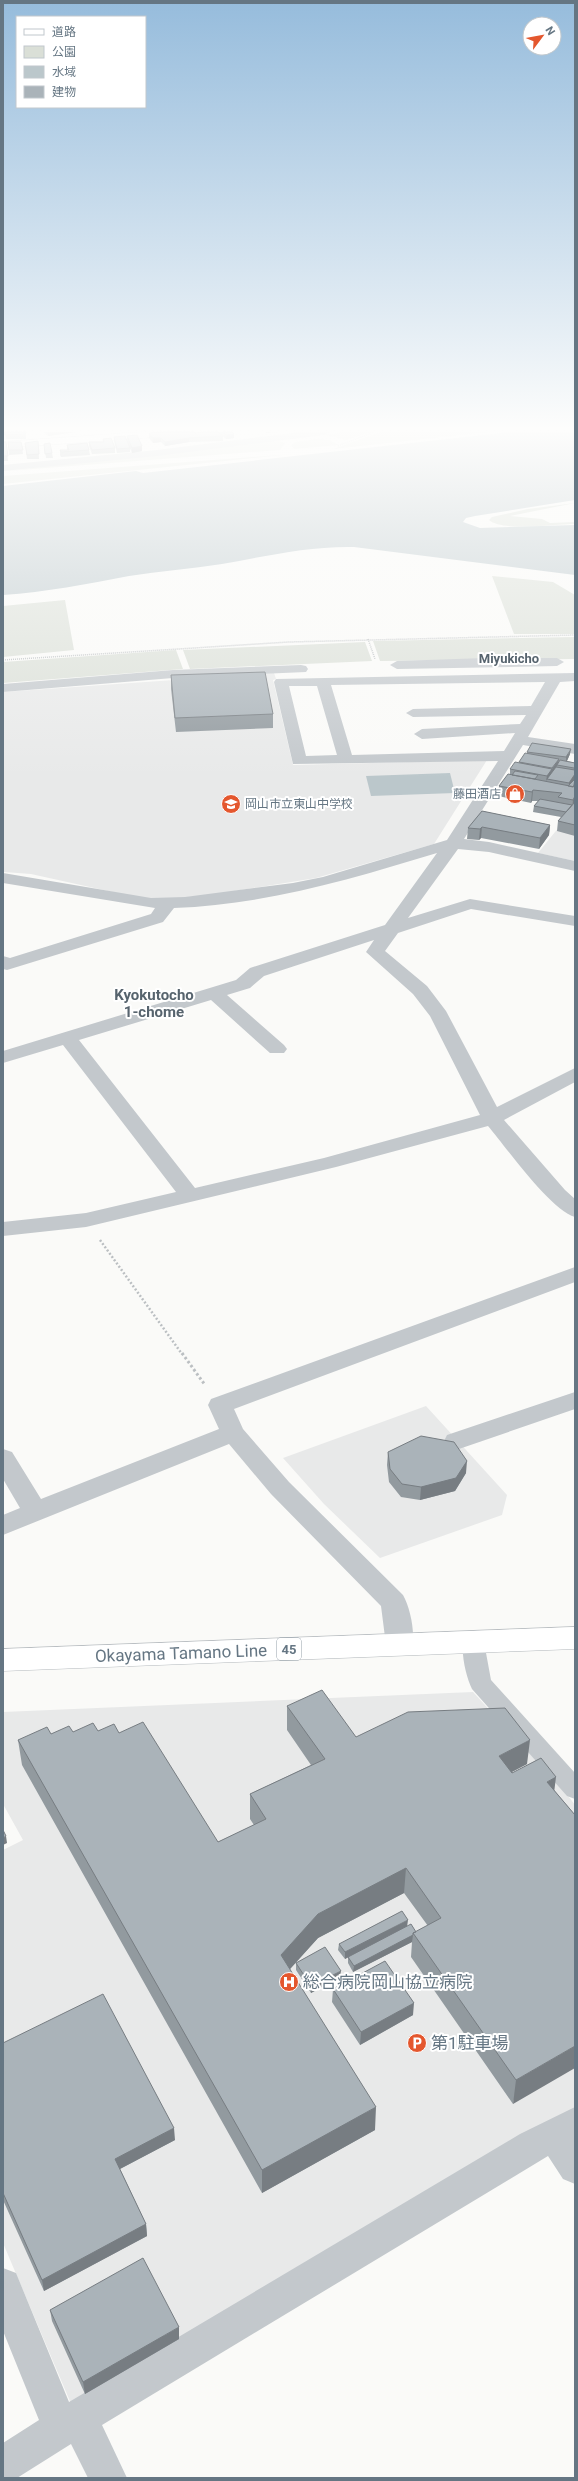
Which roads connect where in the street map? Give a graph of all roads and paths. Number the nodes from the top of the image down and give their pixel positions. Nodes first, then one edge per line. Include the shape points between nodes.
1 (575, 636) edge
2 (368, 639) junction
3 (3, 660) edge
4 (381, 666) junction
5 (571, 668) edge
6 (555, 677) junction
7 (575, 677) edge
8 (323, 682) junction
9 (3, 688) edge
10 (407, 696) junction
11 (535, 710) junction
12 (422, 734) junction
13 (521, 734) junction
14 (575, 749) edge
15 (509, 756) junction
16 (432, 758) junction
17 (346, 760) junction
18 (453, 843) junction
19 (575, 866) edge
20 (3, 878) edge
21 (169, 902) junction
22 (575, 921) edge
23 (392, 928) junction
24 (3, 961) edge
25 (214, 993) junction
26 (68, 1038) junction
27 (277, 1049) dead end
28 (3, 1057) edge
29 (575, 1074) edge
30 (492, 1118) junction
31 (190, 1196) junction
32 (575, 1210) edge
33 (86, 1220) junction
34 (3, 1229) edge
35 (575, 1274) edge
36 (575, 1400) edge
37 (220, 1405) junction
38 (233, 1433) junction
39 (456, 1441) dead end
40 (3, 1458) edge
41 (36, 1512) junction
42 (3, 1525) edge
43 (575, 1638) edge
44 (473, 1642) junction
45 (400, 1645) junction
46 (3, 1660) edge
47 (575, 1789) edge
48 (564, 2129) edge
49 (575, 2167) edge
50 (3, 2286) edge
51 (70, 2424) junction
52 (3, 2465) edge
53 (108, 2478) edge

1 - 2 path
2 - 3 path via 180,647
2 - 4 path
4 - 5 street via 485,662
4 - 9 street via 173,674
5 - 6 street
6 - 7 street
6 - 10 street
6 - 11 street
8 - 10 street
8 - 17 street
8 - 17 street via 281,682 299,761
10 - 11 street
10 - 12 street
11 - 13 street
12 - 13 street
12 - 16 street
13 - 14 street
13 - 15 street
15 - 16 street
15 - 18 street
16 - 17 street
18 - 19 street via 489,847
18 - 21 street via 313,884
18 - 23 street
20 - 21 street via 152,903
21 - 24 street via 158,918 7,965
22 - 23 street via 470,904
23 - 25 street via 257,972 243,984
23 - 30 street via 375,952 420,990 439,1015
25 - 26 street
25 - 27 street
26 - 28 street
26 - 31 street
29 - 30 street
30 - 31 street via 328,1163
30 - 32 street via 557,1196
31 - 33 street
33 - 34 street
33 - 37 path
35 - 37 street
36 - 39 street
37 - 38 street
38 - 41 street
38 - 45 street via 280,1488 394,1602
40 - 41 street
41 - 42 street
43 - 44 main road, Okayama Tamano Line / 45
44 - 45 main road, Okayama Tamano Line / 45
44 - 47 lane via 480,1683
45 - 46 main road, Okayama Tamano Line / 45
48 - 49 street
48 - 51 street
50 - 51 street
51 - 52 street
51 - 53 street

